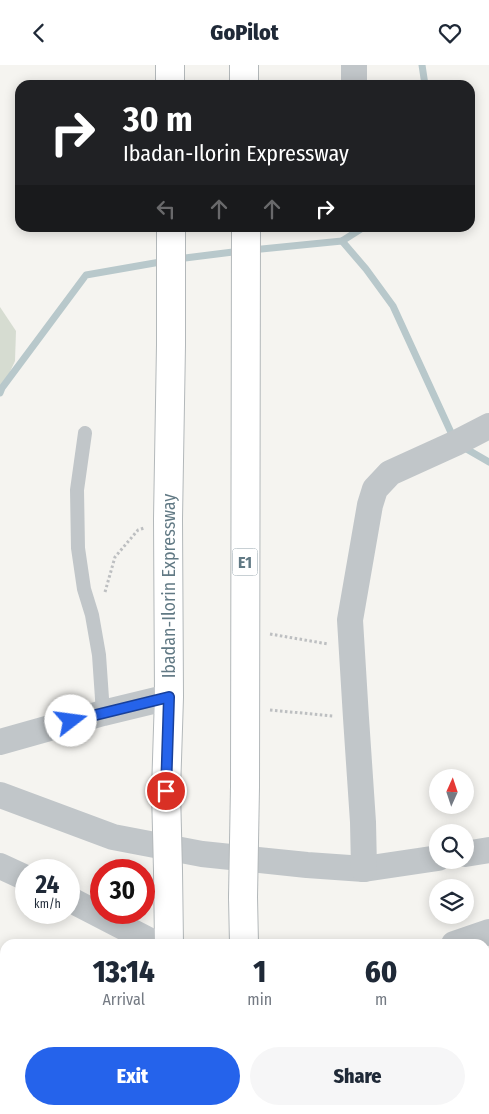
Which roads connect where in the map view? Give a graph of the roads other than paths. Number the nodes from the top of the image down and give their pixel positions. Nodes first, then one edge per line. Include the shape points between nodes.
1 (170, 65) edge
2 (244, 65) edge
3 (354, 65) edge
4 (170, 80) edge
5 (244, 80) edge
6 (354, 80) edge
7 (171, 232) edge
8 (246, 232) edge
9 (489, 426) edge
10 (86, 433) dead end
11 (169, 697) junction
12 (103, 713) junction
13 (0, 742) edge
14 (0, 795) edge
15 (489, 850) edge
16 (474, 852) edge
17 (429, 859) edge
18 (0, 866) edge
19 (364, 869) junction
20 (15, 873) edge
21 (80, 905) edge
22 (489, 932) edge
23 (146, 939) edge
24 (169, 939) edge
25 (244, 939) edge
26 (469, 939) edge

1 - 4 highway
2 - 5 highway
3 - 6 street
7 - 11 highway, Ibadan-Ilorin Expressway
8 - 25 highway, E1, bridge
9 - 19 street via 390,473 375,489 370,505 350,620
10 - 12 lane via 77,490 78,548 99,655
11 - 12 street
11 - 24 highway, Ibadan-Ilorin Expressway, bridge via 166,791
12 - 13 street
14 - 19 street via 113,837 202,854
15 - 16 street
17 - 19 street
18 - 20 street
21 - 23 street
22 - 26 street

